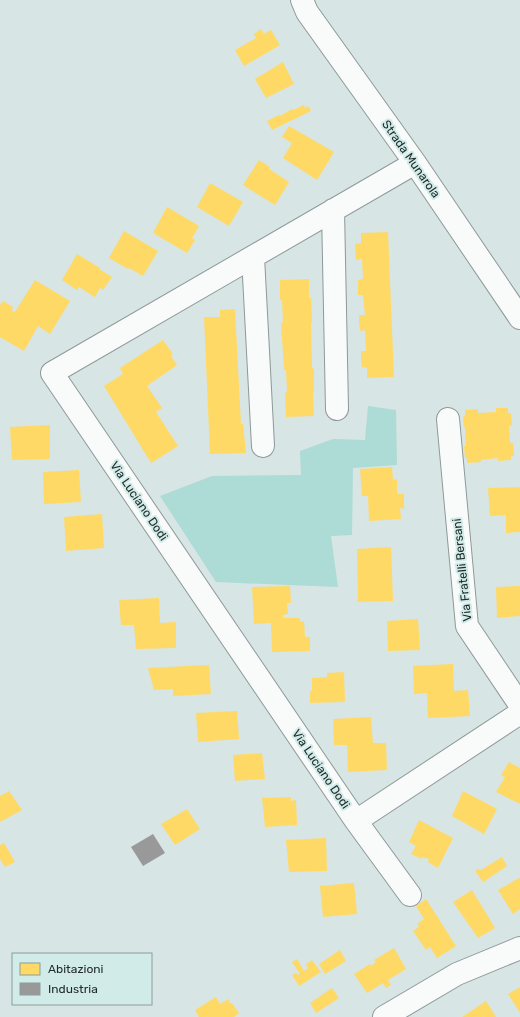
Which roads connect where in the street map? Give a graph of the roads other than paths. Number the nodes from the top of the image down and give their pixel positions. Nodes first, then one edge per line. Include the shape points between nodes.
1 (302, 0) edge
2 (414, 163) junction
3 (333, 210) junction
4 (253, 257) junction
5 (520, 318) edge
6 (337, 409) dead end
7 (448, 419) dead end
8 (263, 446) dead end
9 (520, 705) edge
10 (520, 713) edge
11 (356, 821) junction
12 (410, 895) dead end
13 (520, 948) edge
14 (416, 1009) edge
15 (384, 1017) edge

1 - 2 street, Strada Munarola via 307,12
2 - 3 street, Via Luciano Dodi
2 - 5 street, Strada Munarola
3 - 4 street, Via Luciano Dodi
3 - 6 street
4 - 8 street
4 - 11 street, Via Luciano Dodi via 52,373
7 - 9 street, Via Fratelli Bersani via 467,626
10 - 11 street, Via Luciano Dodi
11 - 12 street, Via Luciano Dodi
13 - 14 street via 457,974
14 - 15 street

